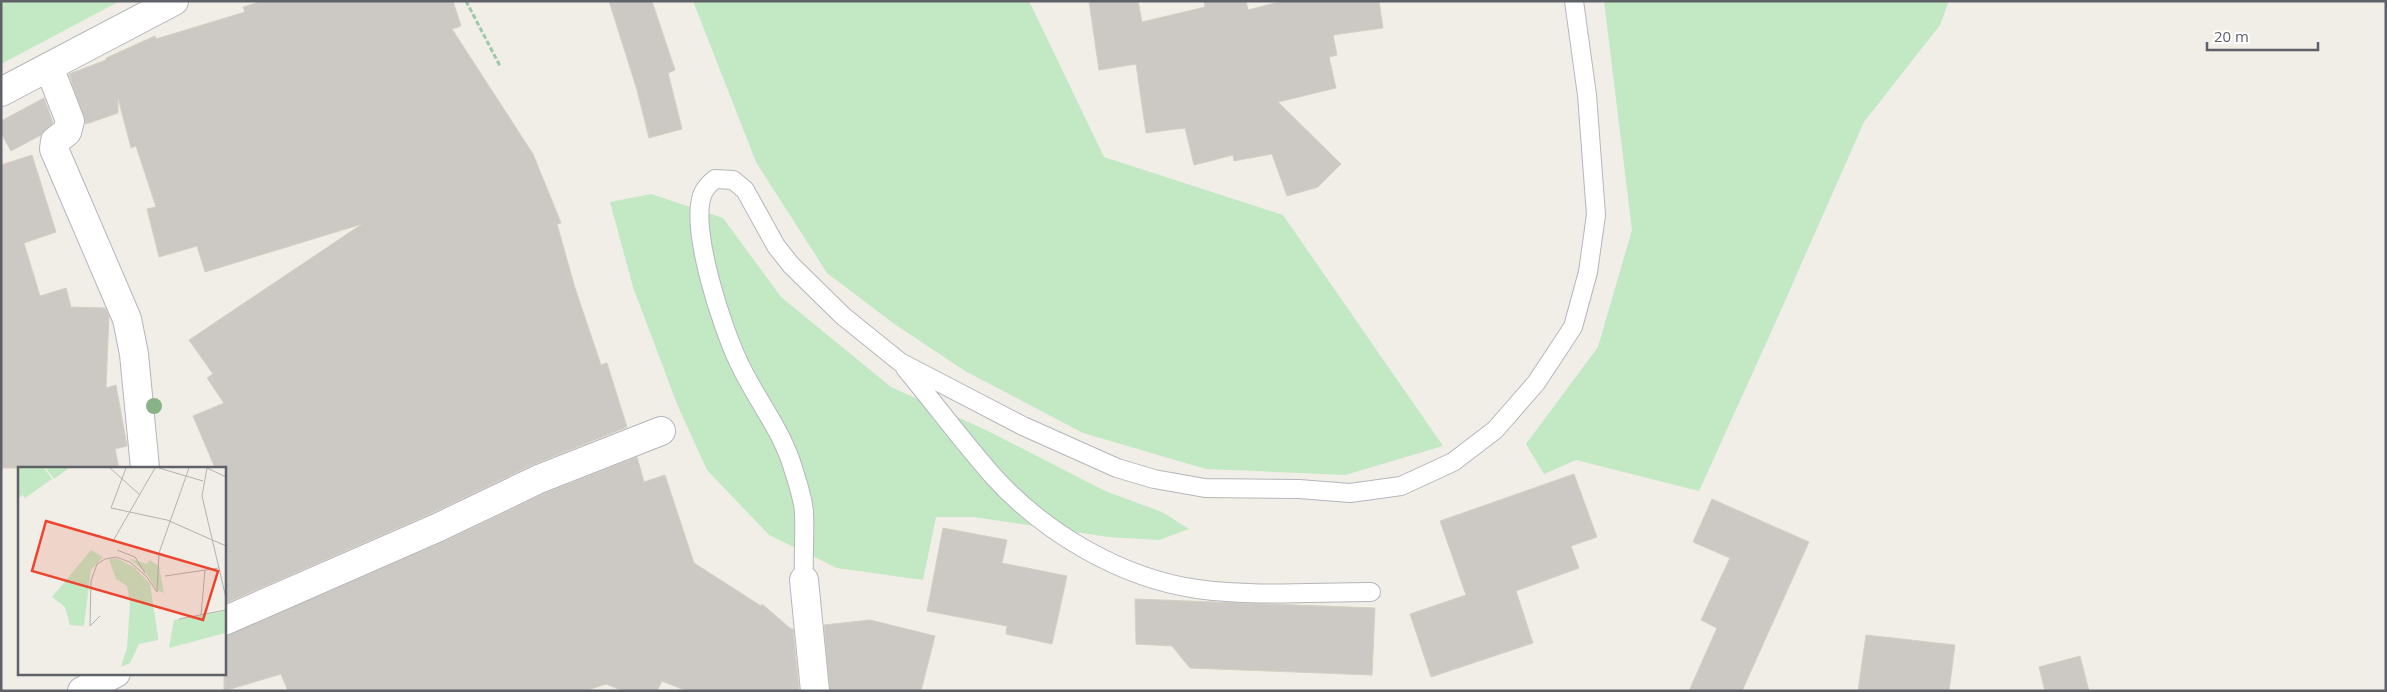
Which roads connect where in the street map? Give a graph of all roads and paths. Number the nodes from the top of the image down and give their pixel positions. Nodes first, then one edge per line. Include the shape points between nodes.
1 (174, 1) edge
2 (466, 1) edge
3 (1574, 1) edge
4 (500, 66) dead end
5 (48, 67) junction
6 (1, 92) edge
7 (900, 362) junction
8 (660, 431) dead end
9 (145, 467) edge
10 (804, 580) joint
11 (1371, 592) dead end
12 (225, 621) edge
13 (114, 674) edge
14 (82, 691) edge
15 (815, 691) edge

1 - 5 street
2 - 4 path
3 - 7 lane via 1587,95 1596,215 1588,272 1573,327 1536,383 1495,430 1453,462 1400,486 1350,493 1205,488 1154,479 1117,468 1023,426
5 - 6 street
5 - 9 street via 70,121 67,132 55,141 54,150 127,318 134,354
7 - 10 lane via 843,316 791,265 776,246 745,190 725,178 715,178 708,185 702,194 701,236 719,314 740,366 779,431 793,467 804,511
7 - 11 lane via 994,476 1017,499 1071,540 1111,564 1155,580 1197,589
8 - 12 street via 540,479
10 - 15 street
13 - 14 street

